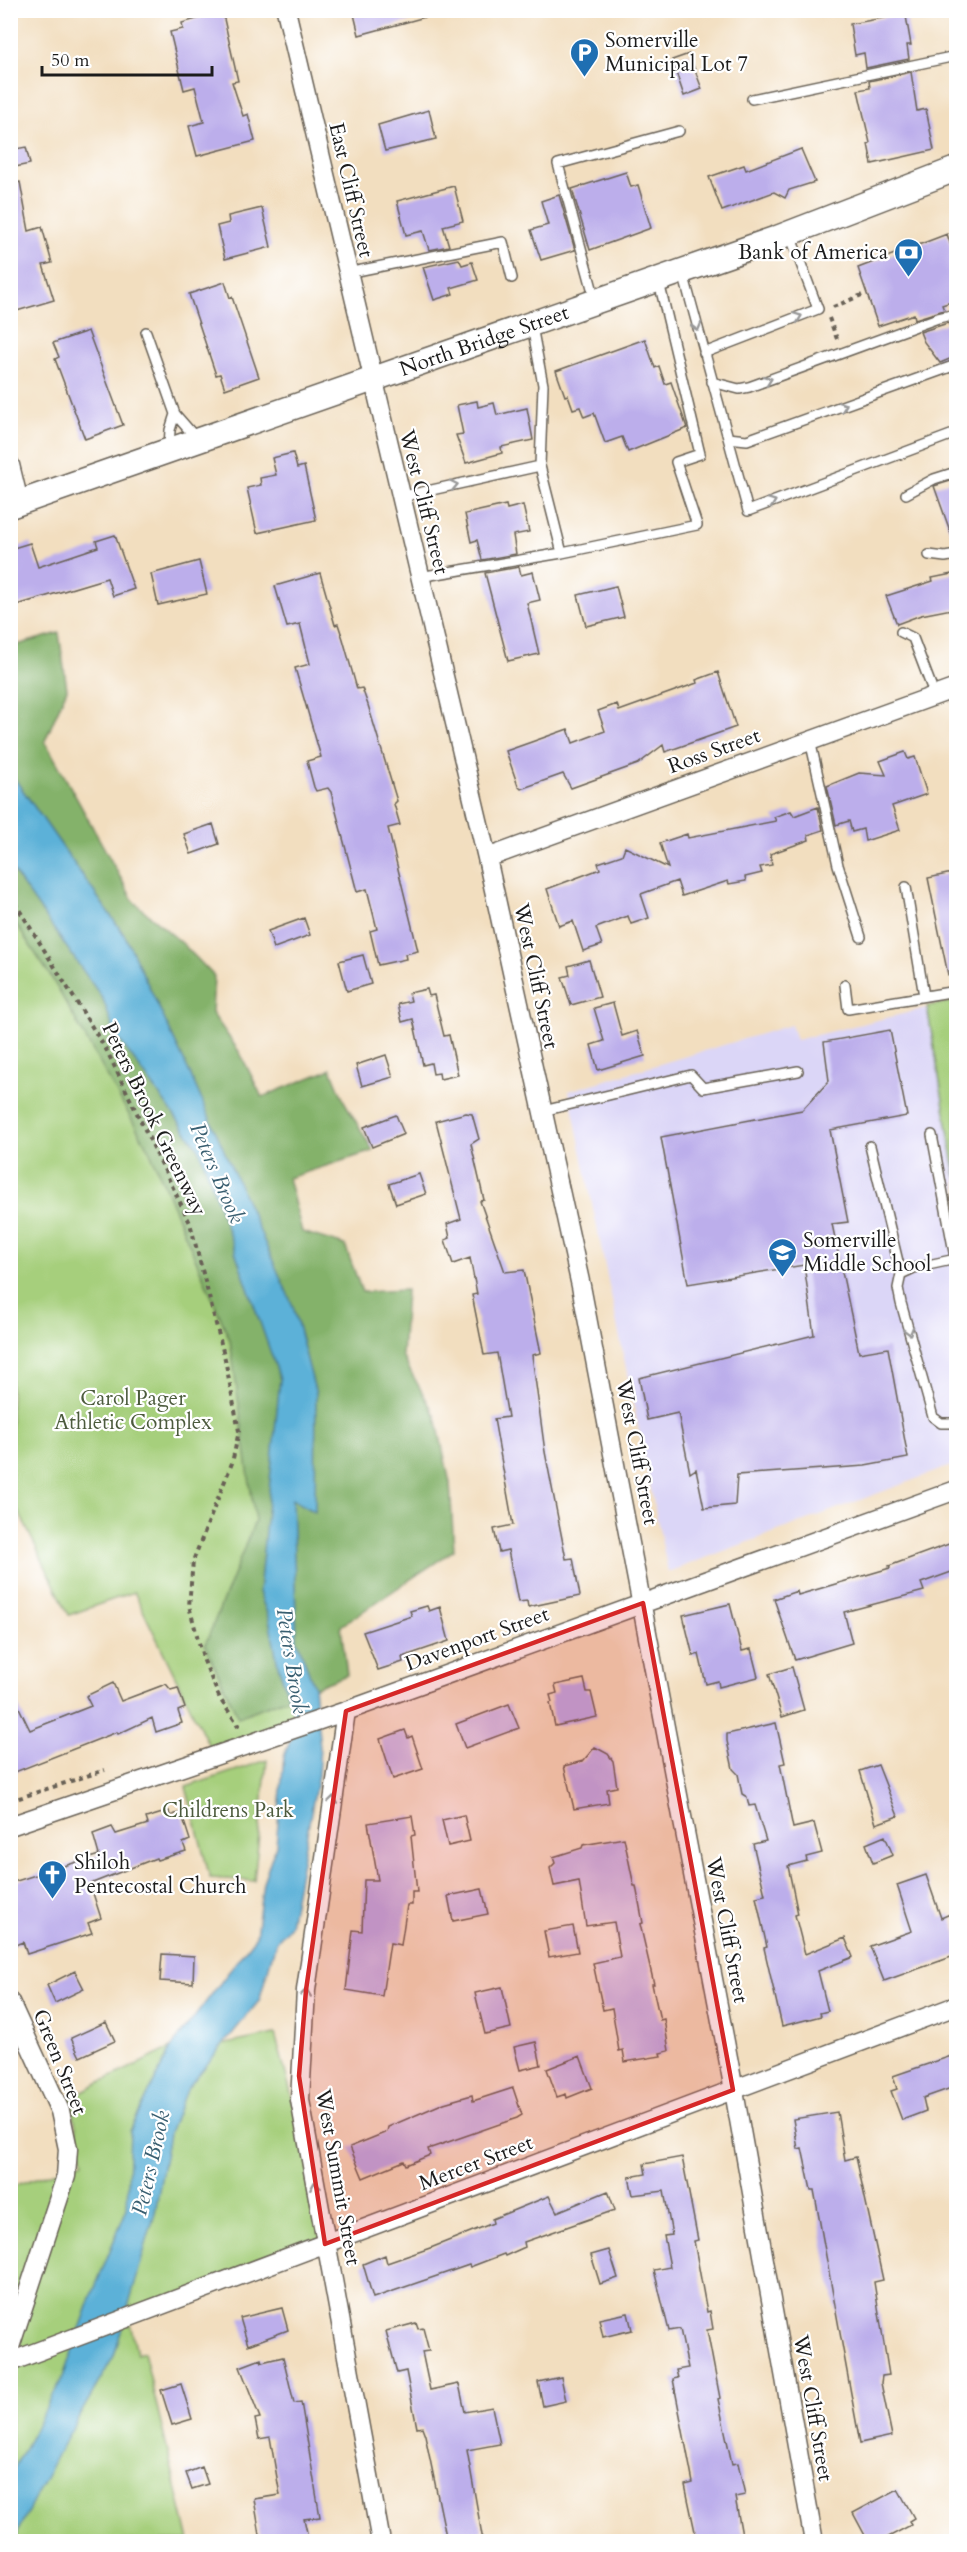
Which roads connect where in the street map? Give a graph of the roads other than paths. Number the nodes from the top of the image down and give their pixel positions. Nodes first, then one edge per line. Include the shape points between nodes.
1 (286, 10) edge
2 (957, 56) edge
3 (753, 99) dead end
4 (679, 131) dead end
5 (957, 169) edge
6 (789, 234) junction
7 (682, 271) junction
8 (347, 273) junction
9 (512, 278) dead end
10 (658, 279) junction
11 (595, 302) junction
12 (957, 314) edge
13 (532, 324) junction
14 (146, 332) dead end
15 (704, 353) junction
16 (957, 365) edge
17 (372, 380) junction
18 (712, 382) junction
19 (175, 414) junction
20 (957, 433) edge
21 (728, 438) junction
22 (197, 440) junction
23 (169, 450) junction
24 (10, 465) edge
25 (540, 466) junction
26 (957, 472) edge
27 (906, 494) dead end
28 (400, 497) junction
29 (15, 504) edge
30 (562, 553) junction
31 (929, 555) dead end
32 (957, 555) edge
33 (419, 577) junction
34 (901, 632) dead end
35 (957, 688) edge
36 (935, 696) junction
37 (810, 740) junction
38 (487, 858) junction
39 (906, 887) dead end
40 (861, 938) dead end
41 (845, 986) dead end
42 (957, 991) edge
43 (924, 996) junction
44 (798, 1071) dead end
45 (543, 1111) junction
46 (932, 1135) dead end
47 (870, 1146) dead end
48 (956, 1260) edge
49 (901, 1274) junction
50 (957, 1423) edge
51 (957, 1490) edge
52 (643, 1603) junction
53 (346, 1711) junction
54 (10, 1826) edge
55 (10, 2002) edge
56 (957, 2006) edge
57 (733, 2090) junction
58 (325, 2244) junction
59 (10, 2347) edge
60 (10, 2362) edge
61 (381, 2541) edge
62 (814, 2541) edge

1 - 8 street, East Cliff Street
2 - 3 lane
4 - 11 lane via 558,164
5 - 6 street, North Bridge Street
6 - 7 street, North Bridge Street
15 -> 6 lane via 818,309
7 - 10 street, North Bridge Street
7 -> 15 lane
8 - 9 lane via 503,242
8 - 17 street, East Cliff Street
10 - 11 street, North Bridge Street
10 - 30 lane via 700,454 676,462 697,525
11 - 13 street, North Bridge Street
18 -> 12 lane via 739,389 749,387
13 - 17 street, North Bridge Street
13 - 25 lane via 543,385
14 - 19 lane
15 - 18 lane
21 -> 16 lane via 747,440
17 - 22 street, North Bridge Street
17 - 28 street, West Cliff Street
18 - 21 lane
19 - 22 lane
19 - 23 lane
21 -> 20 lane via 748,511
22 - 23 street, North Bridge Street
23 - 29 street, North Bridge Street
24 - 29 street
28 -> 25 lane
25 - 30 lane
26 - 27 lane
28 - 33 street, West Cliff Street
30 - 33 lane
31 - 32 lane
33 - 38 street, West Cliff Street
34 - 36 lane via 913,638
35 - 36 street, Ross Street
36 - 37 street, Ross Street
37 - 38 street, Ross Street
37 - 40 lane via 838,865
38 - 45 street, West Cliff Street
39 - 43 lane
41 - 43 lane via 848,1009
42 - 43 lane
44 - 45 lane via 703,1088 691,1075
45 - 52 street, West Cliff Street via 582,1286
46 - 48 lane
47 - 49 lane
48 - 49 lane
49 -> 50 lane via 901,1303 933,1417 941,1423
51 - 52 street, Davenport Street
52 - 53 street, Davenport Street
52 - 57 street, West Cliff Street
53 - 54 street, Davenport Street
58 -> 53 street, West Summit Street via 299,2076 306,1990
55 - 59 street, Green Street via 60,2111 68,2149 66,2176
56 - 57 street, Mercer Street
57 - 58 street, Mercer Street
57 - 62 street, West Cliff Street
58 - 60 street, Mercer Street
58 - 61 street, West Summit Street

